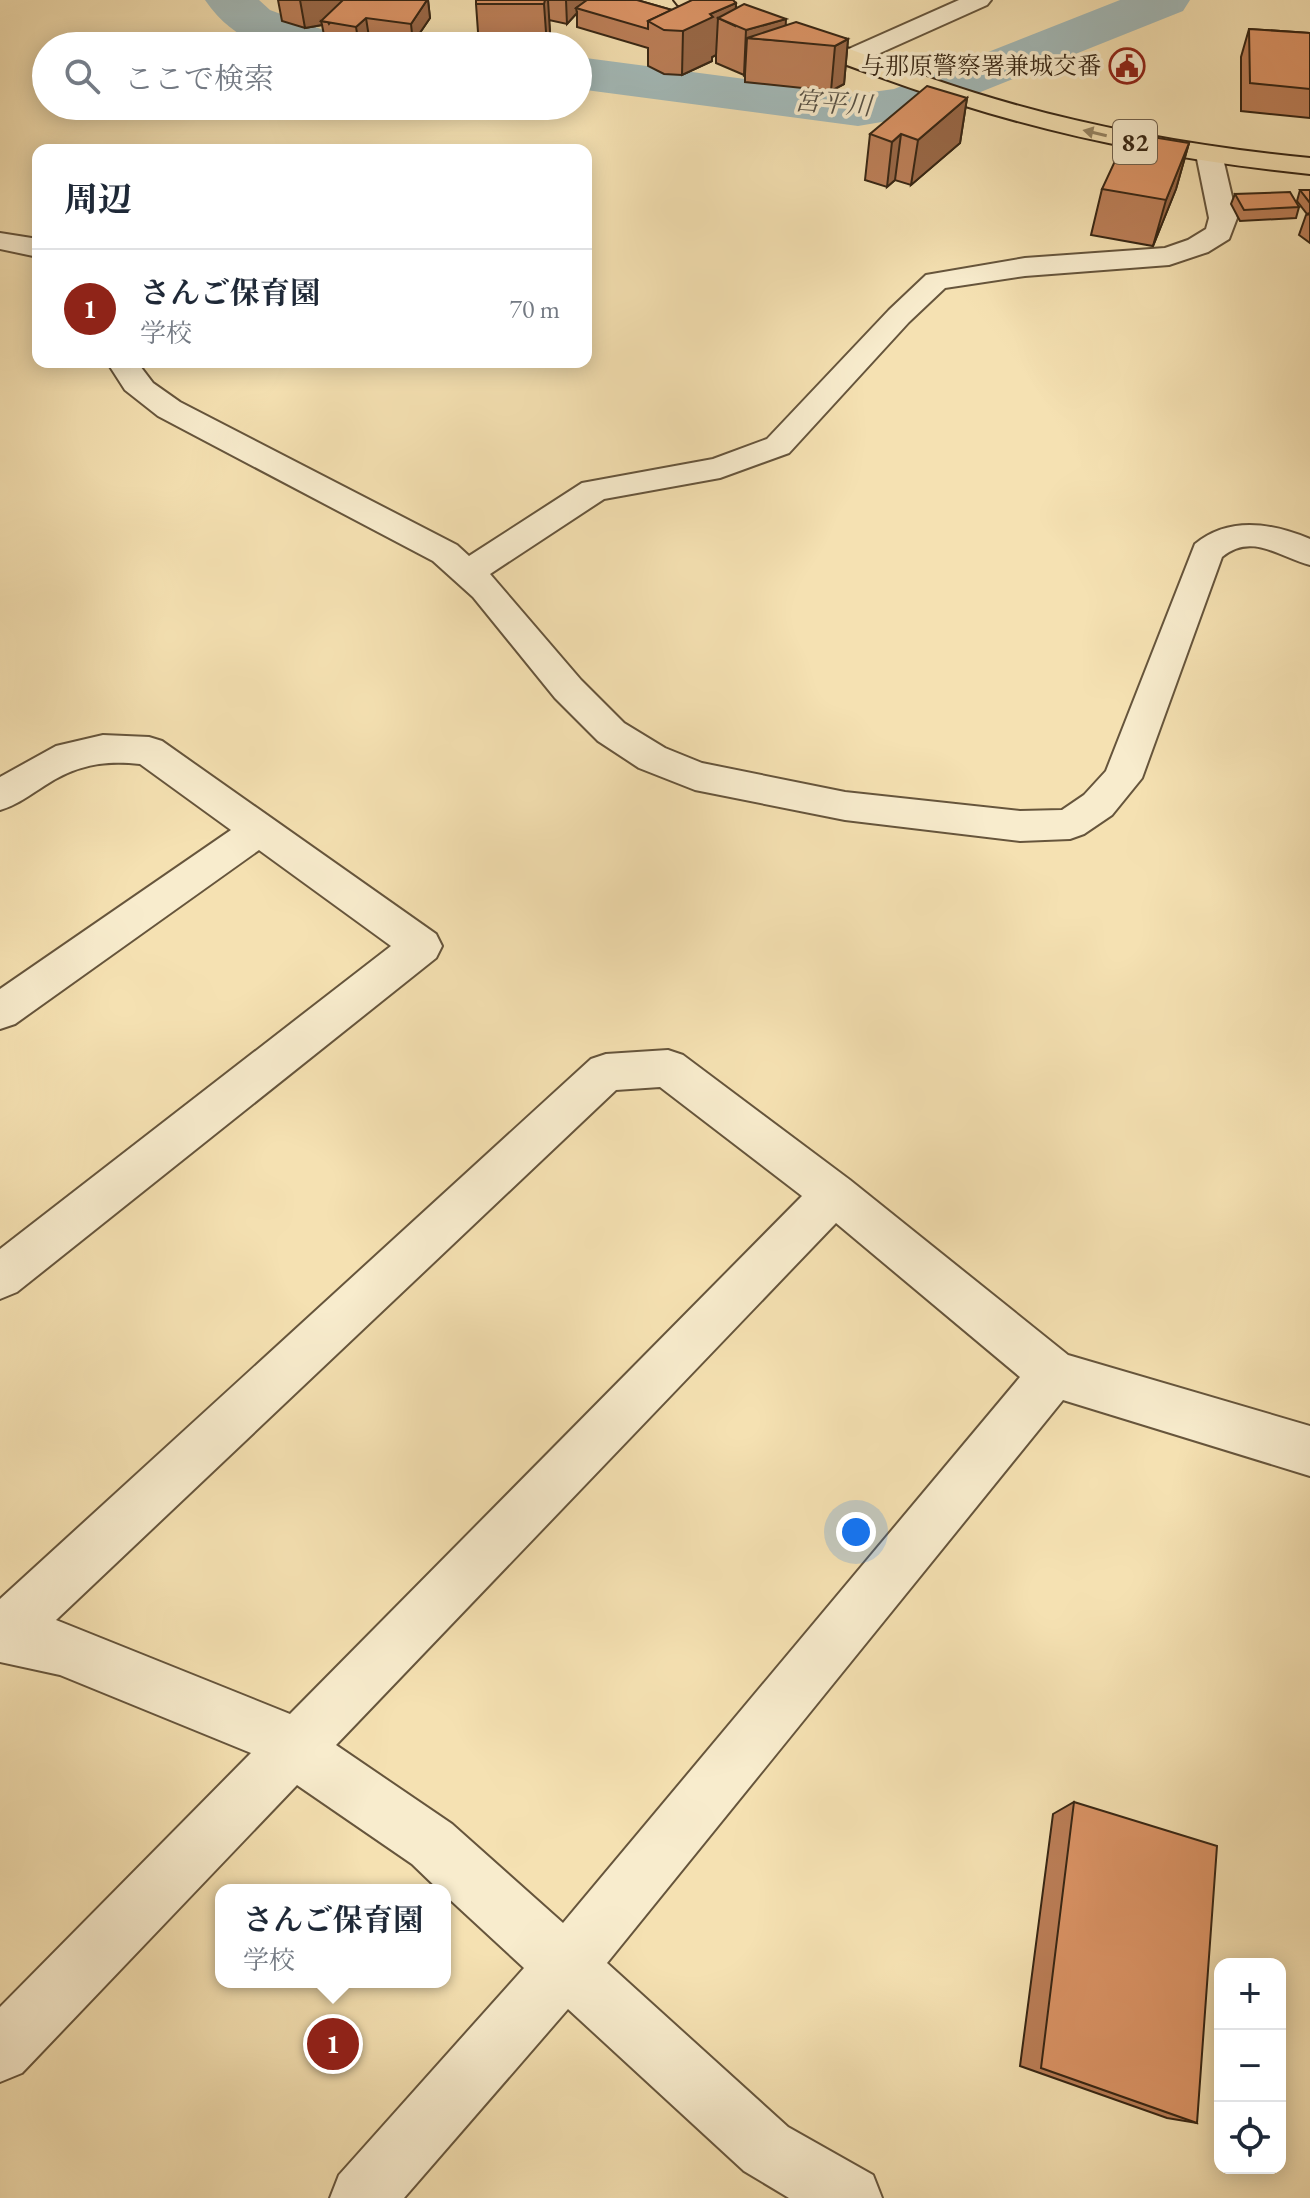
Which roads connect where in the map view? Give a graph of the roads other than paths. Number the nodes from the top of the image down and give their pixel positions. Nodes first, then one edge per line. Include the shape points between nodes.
1 (686, 0) edge
2 (752, 0) edge
3 (979, 0) edge
4 (880, 44) junction
5 (851, 57) junction
6 (952, 74) junction
7 (998, 82) dead end
8 (1310, 143) edge
9 (1209, 154) junction
10 (1310, 166) edge
11 (0, 241) edge
12 (32, 247) edge
13 (125, 368) edge
14 (1310, 554) edge
15 (469, 572) junction
16 (0, 796) edge
17 (259, 830) junction
18 (0, 1012) edge
19 (834, 1194) junction
20 (0, 1277) edge
21 (1054, 1374) junction
22 (1310, 1451) edge
23 (1, 1635) edge
24 (296, 1749) junction
25 (565, 1967) junction
26 (0, 2051) edge
27 (362, 2198) edge
28 (850, 2198) edge

1 - 5 main road, 82
2 - 4 main road, 82
3 - 4 street
4 - 5 street
4 - 6 main road, 82
5 - 6 main road, 82 via 911,78
9 -> 6 main road, 82 via 1121,139
7 - 8 main road, 82 via 1192,128
9 - 10 main road, 82
9 - 15 street via 1223,218 1219,233 1198,246 1169,256 1025,267 936,281 778,446 720,468 594,490
11 - 12 street
13 - 15 street via 142,391 169,409 410,533
14 - 15 street via 1292,542 1264,536 1218,540 1207,552 1123,778 1098,805 1070,824 1020,826 845,806 736,786 652,758 611,732 568,689
16 - 17 street via 61,756 111,746 149,751
17 - 18 street
17 - 20 street via 421,946
19 - 21 street
19 - 23 street via 668,1068 606,1072
19 - 24 street
21 - 22 street
21 - 25 street
23 - 24 street via 60,1648 266,1730
24 - 25 street via 432,1844
24 - 26 street
25 - 27 street
25 - 28 street via 766,2149

